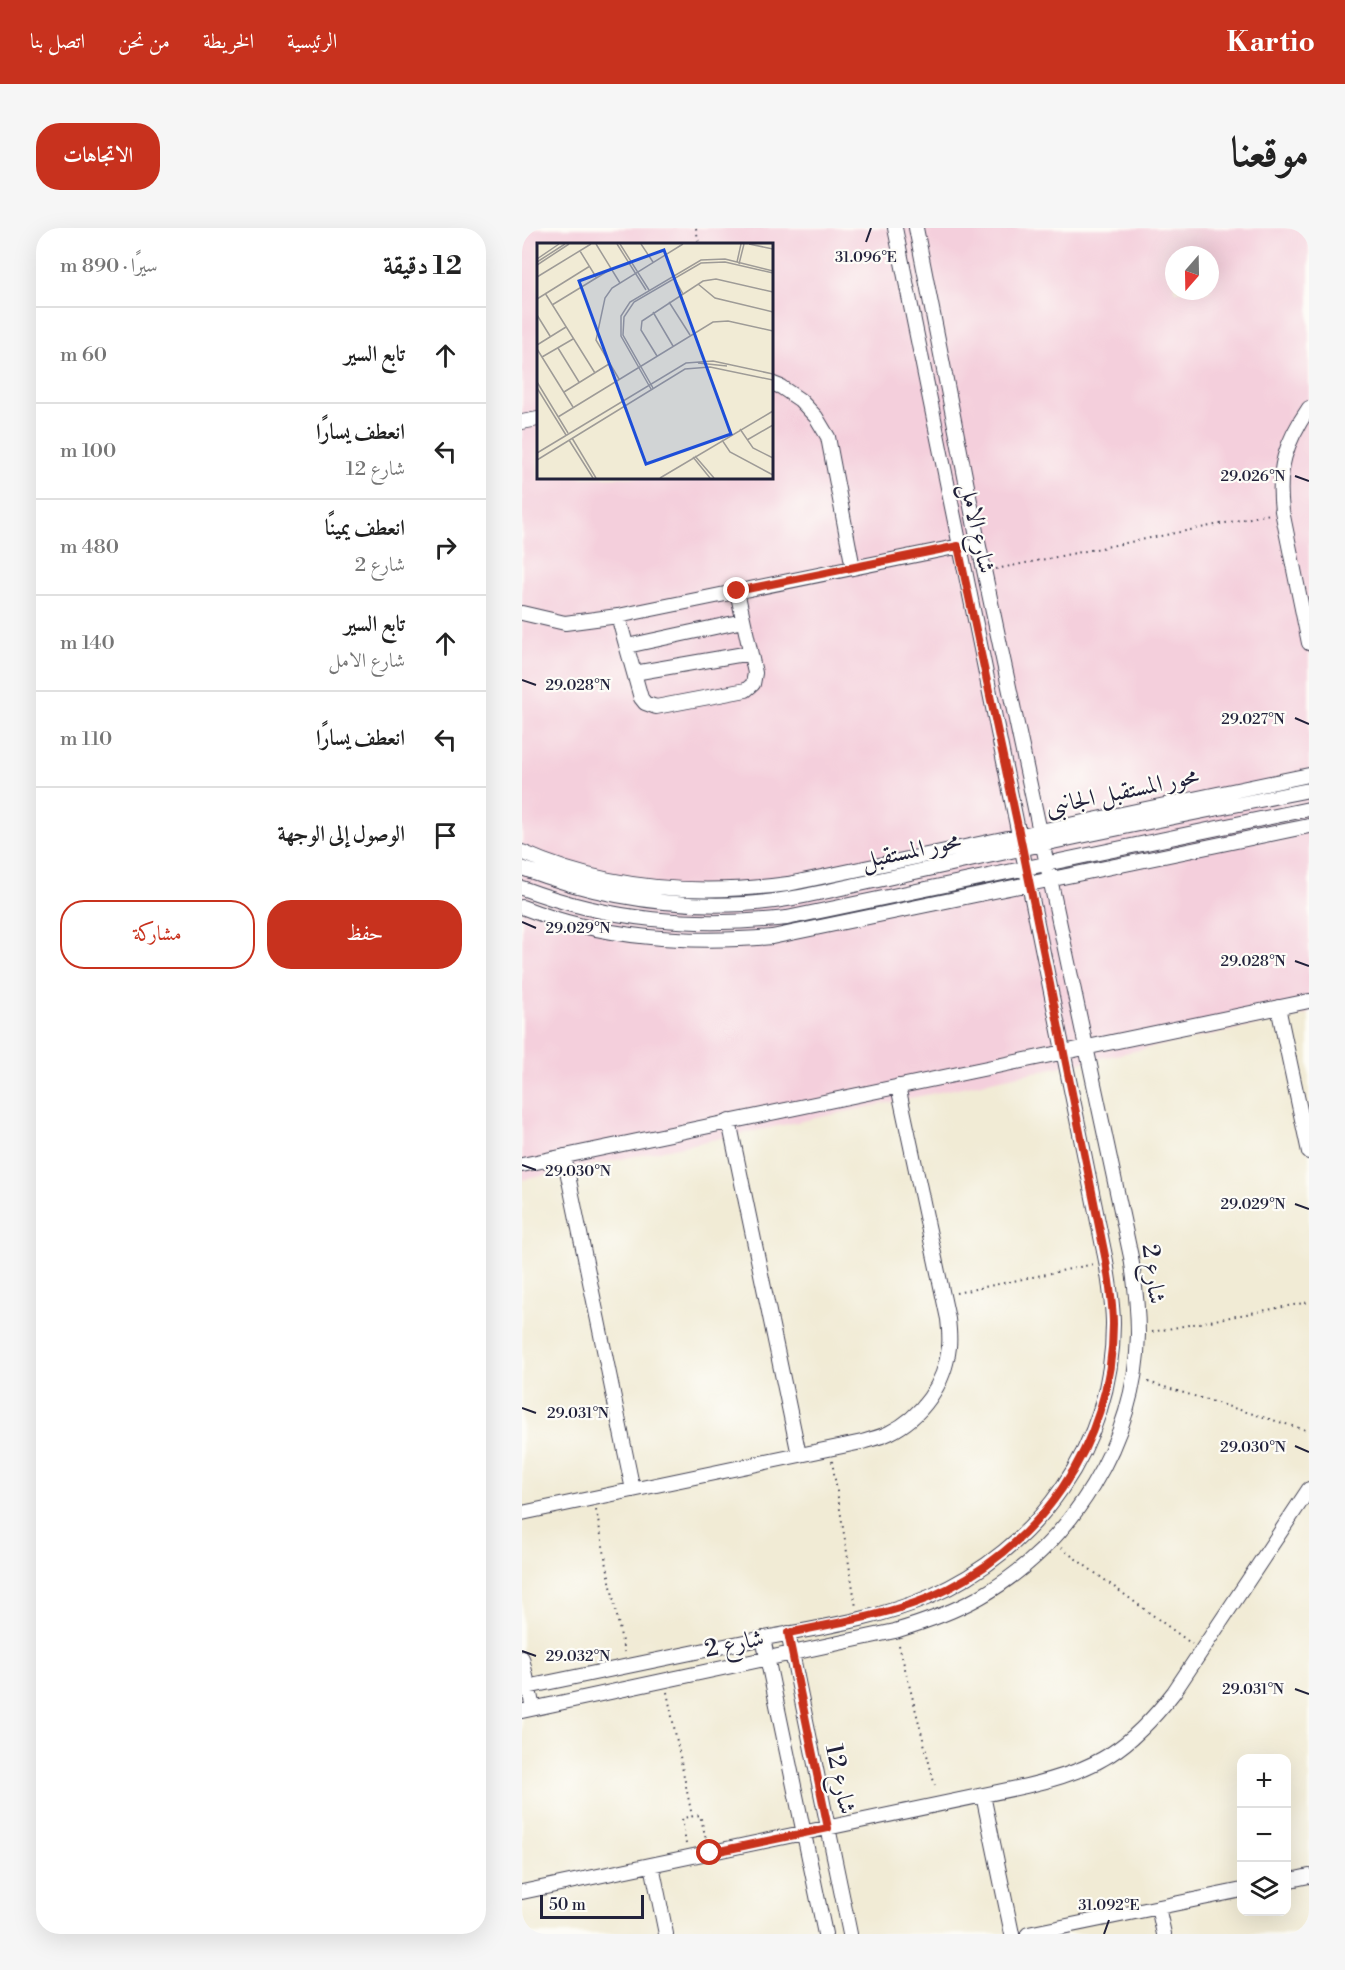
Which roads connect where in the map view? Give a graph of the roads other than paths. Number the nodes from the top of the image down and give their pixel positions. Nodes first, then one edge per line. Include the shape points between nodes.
1 (895, 228) edge
2 (916, 228) edge
3 (772, 383) edge
4 (1309, 408) edge
5 (537, 418) edge
6 (522, 422) edge
7 (978, 542) junction
8 (958, 546) junction
9 (853, 568) junction
10 (737, 591) junction
11 (522, 614) edge
12 (618, 616) junction
13 (743, 621) junction
14 (1309, 643) edge
15 (627, 646) junction
16 (750, 653) junction
17 (634, 673) junction
18 (1309, 775) edge
19 (1309, 790) edge
20 (1309, 809) edge
21 (1309, 826) edge
22 (1043, 838) junction
23 (1021, 842) junction
24 (522, 852) edge
25 (1048, 864) junction
26 (522, 868) edge
27 (1027, 868) junction
28 (1051, 879) junction
29 (1030, 883) junction
30 (522, 888) edge
31 (522, 907) edge
32 (1309, 1001) edge
33 (1278, 1007) junction
34 (1087, 1047) junction
35 (1064, 1051) junction
36 (898, 1086) junction
37 (729, 1121) junction
38 (1309, 1152) edge
39 (564, 1156) junction
40 (522, 1165) edge
41 (799, 1455) junction
42 (1309, 1489) edge
43 (633, 1490) junction
44 (522, 1513) edge
45 (788, 1633) junction
46 (763, 1638) junction
47 (792, 1654) junction
48 (522, 1658) edge
49 (767, 1659) junction
50 (525, 1687) edge
51 (527, 1709) edge
52 (983, 1795) junction
53 (828, 1828) junction
54 (804, 1833) junction
55 (652, 1865) junction
56 (1309, 1876) edge
57 (1291, 1880) edge
58 (1237, 1891) edge
59 (522, 1892) edge
60 (1158, 1907) junction
61 (666, 1934) edge
62 (825, 1934) edge
63 (850, 1934) edge
64 (1012, 1934) edge
65 (1028, 1934) edge
66 (1164, 1934) edge

1 - 8 street, شارع الامل
2 - 7 street, شارع الامل
3 - 9 street via 801,400 828,437
4 - 14 street via 1287,446 1279,489
5 - 6 street
7 - 8 street
7 - 22 street, شارع الامل
8 - 9 street
8 - 23 street, شارع الامل
9 - 10 street
10 - 12 street
10 - 13 street
11 - 12 street via 565,623
12 - 15 street
13 - 15 street
13 - 16 street
15 - 17 street
16 - 17 street
16 - 17 street via 755,679 746,690 657,707 645,703
18 - 22 street, محور المستقبل الجانبى
19 - 22 street
20 - 25 street, محور المستقبل
21 - 28 street
22 - 23 street, محور المستقبل الجانبى
22 - 25 street, شارع 2
23 - 24 street, محور المستقبل الجانبى via 788,884 702,891 617,882 575,872
23 - 26 street, محور المستقبل via 786,900 746,904 664,903 623,897 584,889
23 - 27 street, شارع 2
25 - 27 street, محور المستقبل
25 - 28 street, شارع 2
27 - 29 street, شارع 2
27 - 30 street, محور المستقبل via 787,918 749,922 682,923 634,918
28 - 29 street
28 - 34 street, شارع 2
29 - 31 street via 772,937 725,941 630,935 583,926
29 - 35 street, شارع 2
32 - 33 street
33 - 34 street
33 - 38 street
34 - 35 street
34 - 47 street, شارع 2 via 1137,1295 1138,1335 1127,1408 1104,1465 1071,1518 1051,1541 980,1597 925,1622
35 - 36 street
35 - 45 street, شارع 2 via 1106,1261 1113,1325 1106,1388 1086,1449 1071,1477 1032,1527 965,1580 927,1598
36 - 37 street
36 - 41 street via 948,1319 949,1347 943,1374 931,1398 912,1419 889,1434
37 - 39 street
37 - 41 street
39 - 40 street
39 - 43 street
41 - 43 street
42 - 52 street via 1152,1720 1125,1745 1095,1764 1061,1778
43 - 44 street
45 - 46 street, شارع 2
45 - 47 street, شارع 12
46 - 49 street, شارع 12
46 - 50 street, شارع 2
47 - 49 street, شارع 2
47 - 53 street, شارع 12
48 - 50 street
49 - 51 street, شارع 2
49 - 54 street, شارع 12
50 - 51 street
52 - 53 street
52 - 64 street
53 - 54 street
53 - 63 street, شارع 12
54 - 55 street
54 - 62 street, شارع 12
55 - 59 street
55 - 61 street
56 - 57 street
58 - 60 street
60 - 65 street
60 - 66 street

